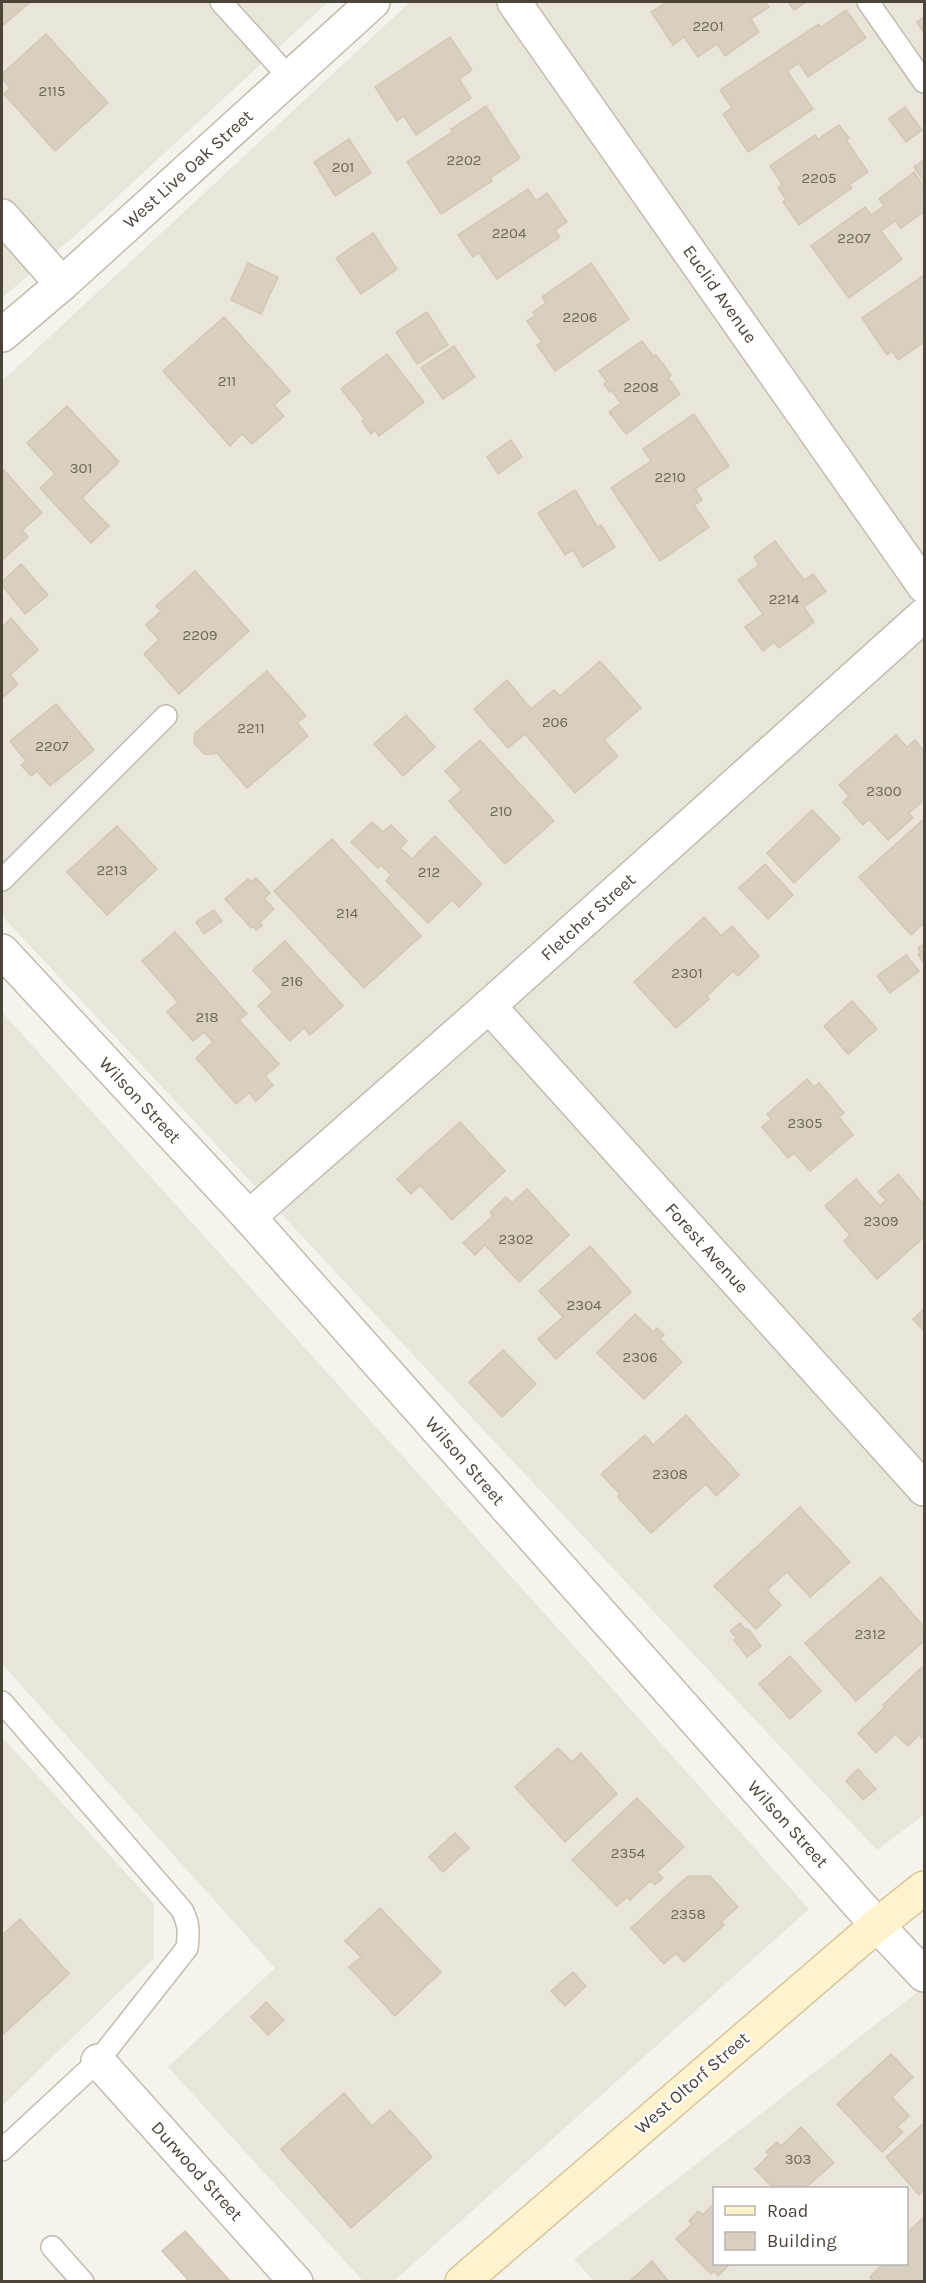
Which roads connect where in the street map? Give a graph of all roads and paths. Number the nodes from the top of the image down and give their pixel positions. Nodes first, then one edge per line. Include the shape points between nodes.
1 (221, 2) edge
2 (373, 2) edge
3 (868, 2) edge
4 (521, 4) edge
5 (289, 77) junction
6 (924, 82) edge
7 (2, 216) edge
8 (62, 284) junction
9 (2, 335) edge
10 (924, 586) edge
11 (924, 615) edge
12 (166, 716) dead end
13 (2, 880) edge
14 (2, 951) edge
15 (489, 1006) junction
16 (249, 1217) junction
17 (924, 1489) edge
18 (2, 1702) edge
19 (924, 1888) edge
20 (877, 1925) junction
21 (924, 1975) edge
22 (98, 2061) junction
23 (2, 2150) edge
24 (52, 2247) dead end
25 (83, 2282) edge
26 (296, 2282) edge
27 (462, 2282) edge

1 - 5 lane
2 - 5 street, West Live Oak Street
3 - 6 lane
4 - 10 street, Euclid Avenue
5 - 8 street, West Live Oak Street
7 - 8 street
8 - 9 street, West Live Oak Street
11 - 15 street, Fletcher Street
12 - 13 lane
14 - 16 street, Wilson Street
15 - 16 street, Fletcher Street
15 - 17 street, Forest Avenue
16 - 20 street, Wilson Street
18 - 22 lane via 182,1910 188,1922 187,1948
19 - 20 main road, West Oltorf Street
20 - 21 street, Wilson Street
20 - 27 main road, West Oltorf Street
22 - 23 lane
22 - 26 street, Durwood Street
24 - 25 lane

